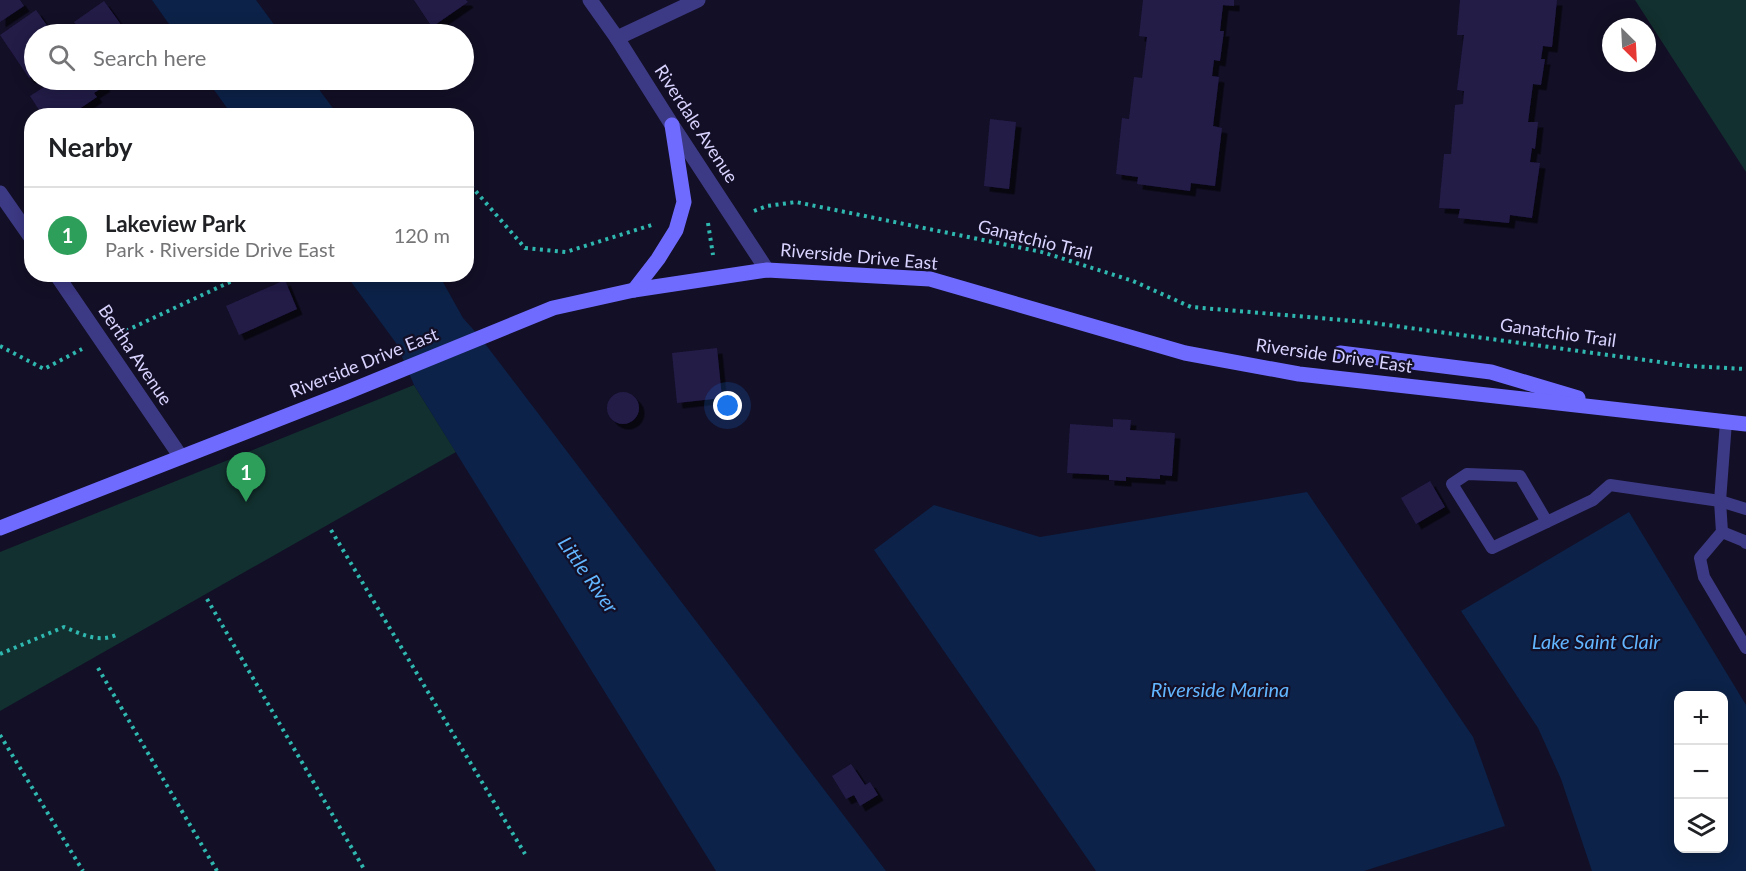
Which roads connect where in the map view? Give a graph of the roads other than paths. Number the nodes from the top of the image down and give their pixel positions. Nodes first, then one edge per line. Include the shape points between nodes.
1 (590, 0) edge
2 (698, 0) edge
3 (618, 38) junction
4 (672, 125) junction
5 (0, 193) edge
6 (24, 228) edge
7 (767, 270) junction
8 (61, 282) edge
9 (634, 290) junction
10 (1340, 353) dead end
11 (1612, 409) junction
12 (1726, 422) junction
13 (1746, 424) edge
14 (181, 457) junction
15 (1720, 501) junction
16 (1746, 509) edge
17 (1546, 522) junction
18 (0, 528) edge
19 (1722, 532) junction
20 (1746, 543) edge
21 (1746, 648) edge

1 - 3 street, Riverdale Avenue
2 - 3 street
3 - 4 street, Riverdale Avenue
4 - 7 street, Riverdale Avenue
4 - 9 main road via 684,202 676,230
5 - 6 street
7 - 9 main road, Riverside Drive East
7 - 11 main road, Riverside Drive East via 930,279 1185,353 1299,374
8 - 14 street, Bertha Avenue
9 - 14 main road, Riverside Drive East via 553,308
10 - 11 main road via 1491,372
11 - 12 main road, Riverside Drive East
12 - 13 main road, Riverside Drive East
12 - 15 lane
14 - 18 main road, Riverside Drive East
15 - 16 lane
15 - 17 lane via 1610,485 1593,500
15 - 19 lane
17 - 17 lane via 1492,548 1452,484 1467,474 1520,476
19 - 20 lane
19 - 21 lane via 1700,558 1704,577

